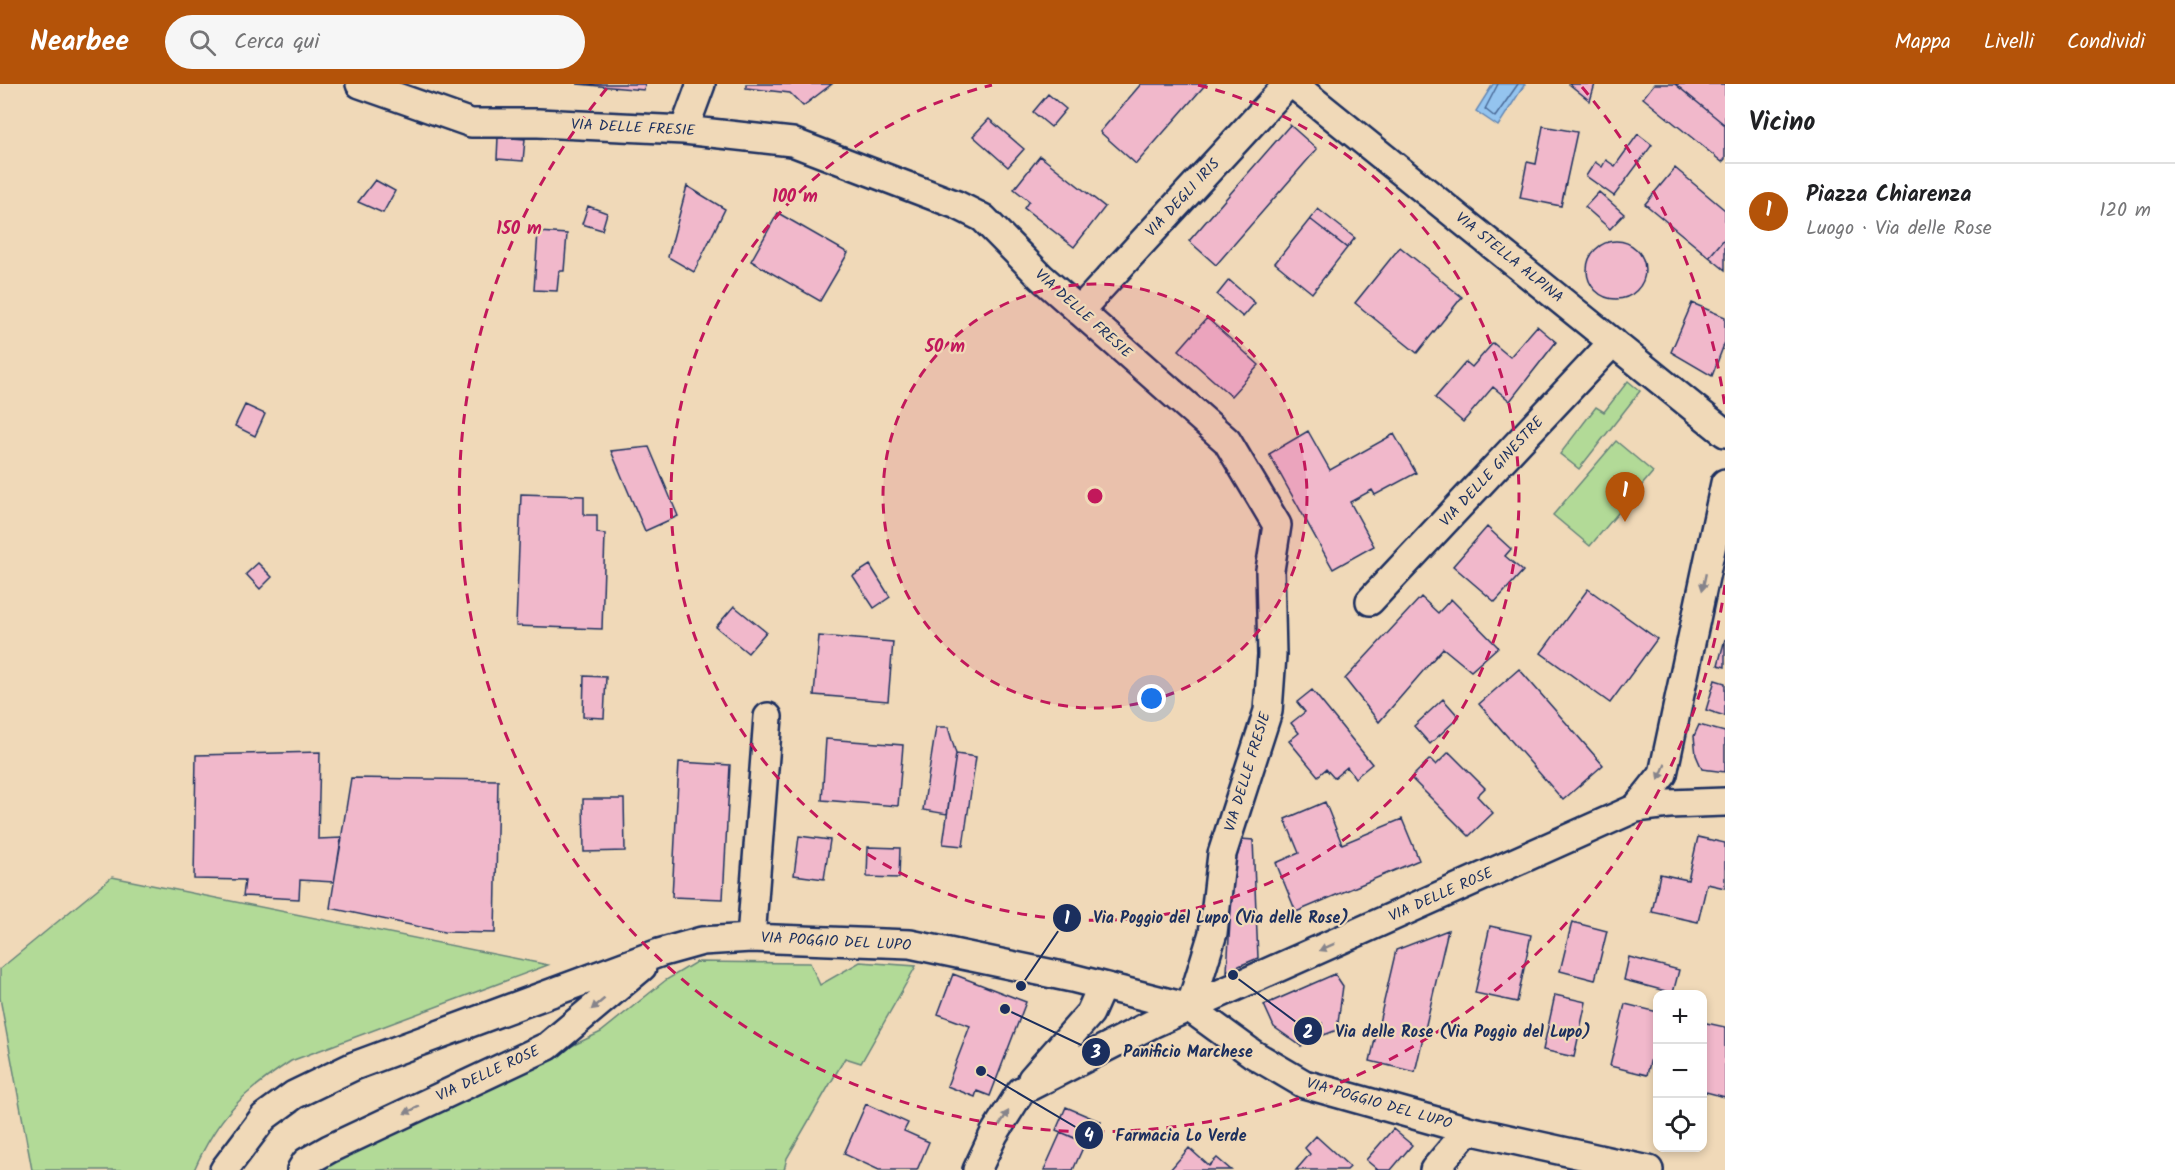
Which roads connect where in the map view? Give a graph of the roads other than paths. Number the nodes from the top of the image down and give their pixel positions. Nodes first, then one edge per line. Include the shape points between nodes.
1 (360, 84) edge
2 (701, 84) edge
3 (1288, 84) edge
4 (1293, 84) edge
5 (684, 130) junction
6 (1079, 311) junction
7 (1613, 342) junction
8 (1725, 433) edge
9 (1725, 483) edge
10 (1370, 601) dead end
11 (768, 717) dead end
12 (1725, 802) edge
13 (1636, 808) junction
14 (751, 938) junction
15 (659, 953) junction
16 (1102, 986) junction
17 (533, 1000) junction
18 (1190, 1008) junction
19 (559, 1036) junction
20 (1021, 1091) junction
21 (1468, 1130) junction
22 (224, 1170) edge
23 (301, 1170) edge
24 (977, 1170) edge
25 (1434, 1170) edge
26 (1649, 1170) edge

1 - 5 street, VIA DELLE FRESIE via 471,123
2 - 5 street
3 - 6 street, VIA DEGLI IRIS
4 - 7 street, VIA STELLA ALPINA
5 - 6 street, VIA DELLE FRESIE via 792,142 957,205 983,218
6 - 18 street, VIA DELLE FRESIE via 1227,441 1277,525 1270,570 1272,655 1268,711 1222,854 1213,933
7 - 8 street, VIA STELLA ALPINA
7 - 10 street, VIA DELLE GINESTRE
9 -> 13 street, VIA DELLE ROSE via 1663,774
11 - 14 street
12 - 13 street
13 -> 18 street, VIA DELLE ROSE
14 - 15 street, VIA POGGIO DEL LUPO via 702,941
14 - 16 street, VIA POGGIO DEL LUPO via 910,944
15 - 17 street, VIA POGGIO DEL LUPO
15 -> 19 street, VIA DELLE ROSE
16 - 18 street, VIA POGGIO DEL LUPO
16 - 20 street via 1090,1013
17 - 19 street via 555,1011
17 - 22 street, VIA POGGIO DEL LUPO via 354,1066 294,1095 264,1117
18 - 20 street, VIA DELLE ROSE
18 - 21 street, VIA POGGIO DEL LUPO via 1253,1054 1304,1084
19 -> 23 street, VIA DELLE ROSE via 548,1046 329,1149 306,1162
24 -> 20 street
21 - 25 street
21 - 26 street, VIA POGGIO DEL LUPO

